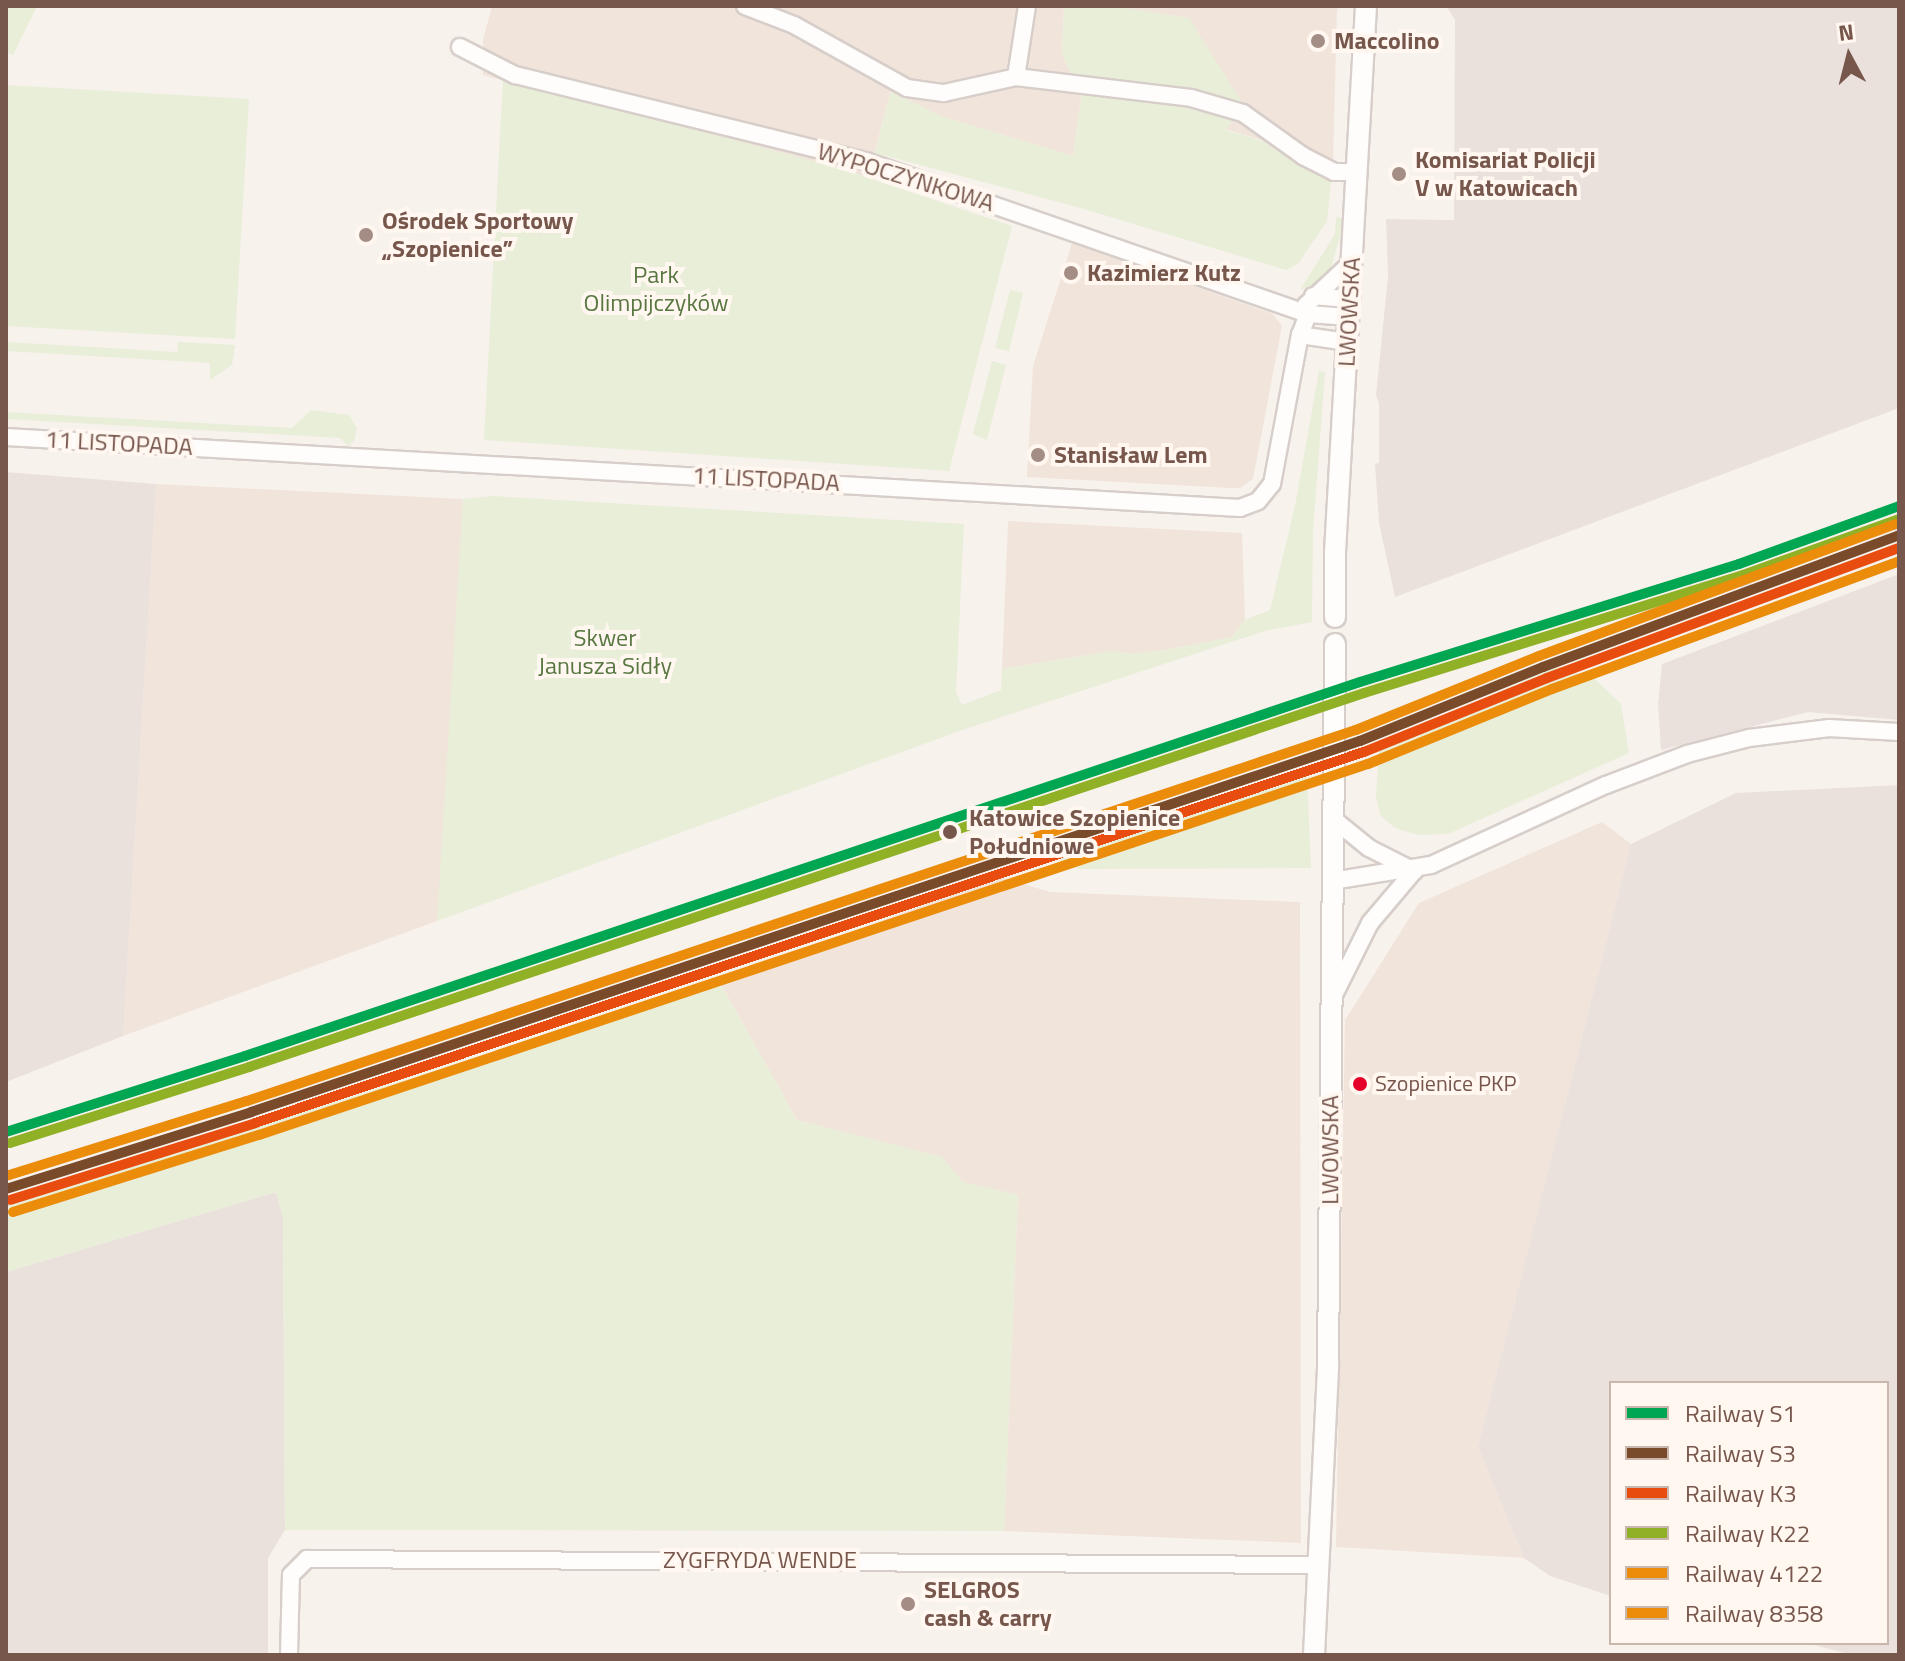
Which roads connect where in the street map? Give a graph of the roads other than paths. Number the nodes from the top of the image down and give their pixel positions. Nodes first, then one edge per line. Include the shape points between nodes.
1 (745, 6) edge
2 (1027, 6) edge
3 (1366, 6) edge
4 (460, 47) dead end
5 (1016, 77) junction
6 (1356, 172) junction
7 (1351, 263) junction
8 (1313, 296) junction
9 (1349, 308) junction
10 (1308, 314) junction
11 (1300, 335) junction
12 (1347, 342) junction
13 (6, 437) edge
14 (1335, 617) dead end
15 (1335, 644) dead end
16 (1899, 732) edge
17 (1332, 818) junction
18 (1414, 871) junction
19 (1332, 881) junction
20 (1331, 1002) junction
21 (1317, 1565) junction
22 (289, 1655) edge
23 (1314, 1655) edge

1 - 5 street via 794,25 907,88 944,93
2 - 5 street
3 - 6 street, LWOWSKA
4 - 10 street, WYPOCZYNKOWA via 515,75 866,161
5 - 6 street via 1191,98 1243,113 1334,172
6 - 7 street, LWOWSKA
7 - 8 street
7 - 9 street, LWOWSKA
8 - 9 street
8 - 10 street, 11 LISTOPADA via 1306,305
9 - 10 street, WYPOCZYNKOWA
9 - 12 street, LWOWSKA
10 - 11 street, 11 LISTOPADA
11 - 12 street
11 - 13 street, 11 LISTOPADA via 1272,484 1258,501 1240,508
12 - 14 street, LWOWSKA
15 - 17 street, LWOWSKA
16 - 18 street via 1829,728 1749,738 1687,754
17 - 18 street via 1369,848
17 - 19 street, LWOWSKA
18 - 19 street
18 - 20 street via 1370,923
19 - 20 street, LWOWSKA
20 - 21 street, LWOWSKA via 1328,1373
21 - 22 street, ZYGFRYDA WENDE via 307,1559 291,1575
21 - 23 street, LWOWSKA

